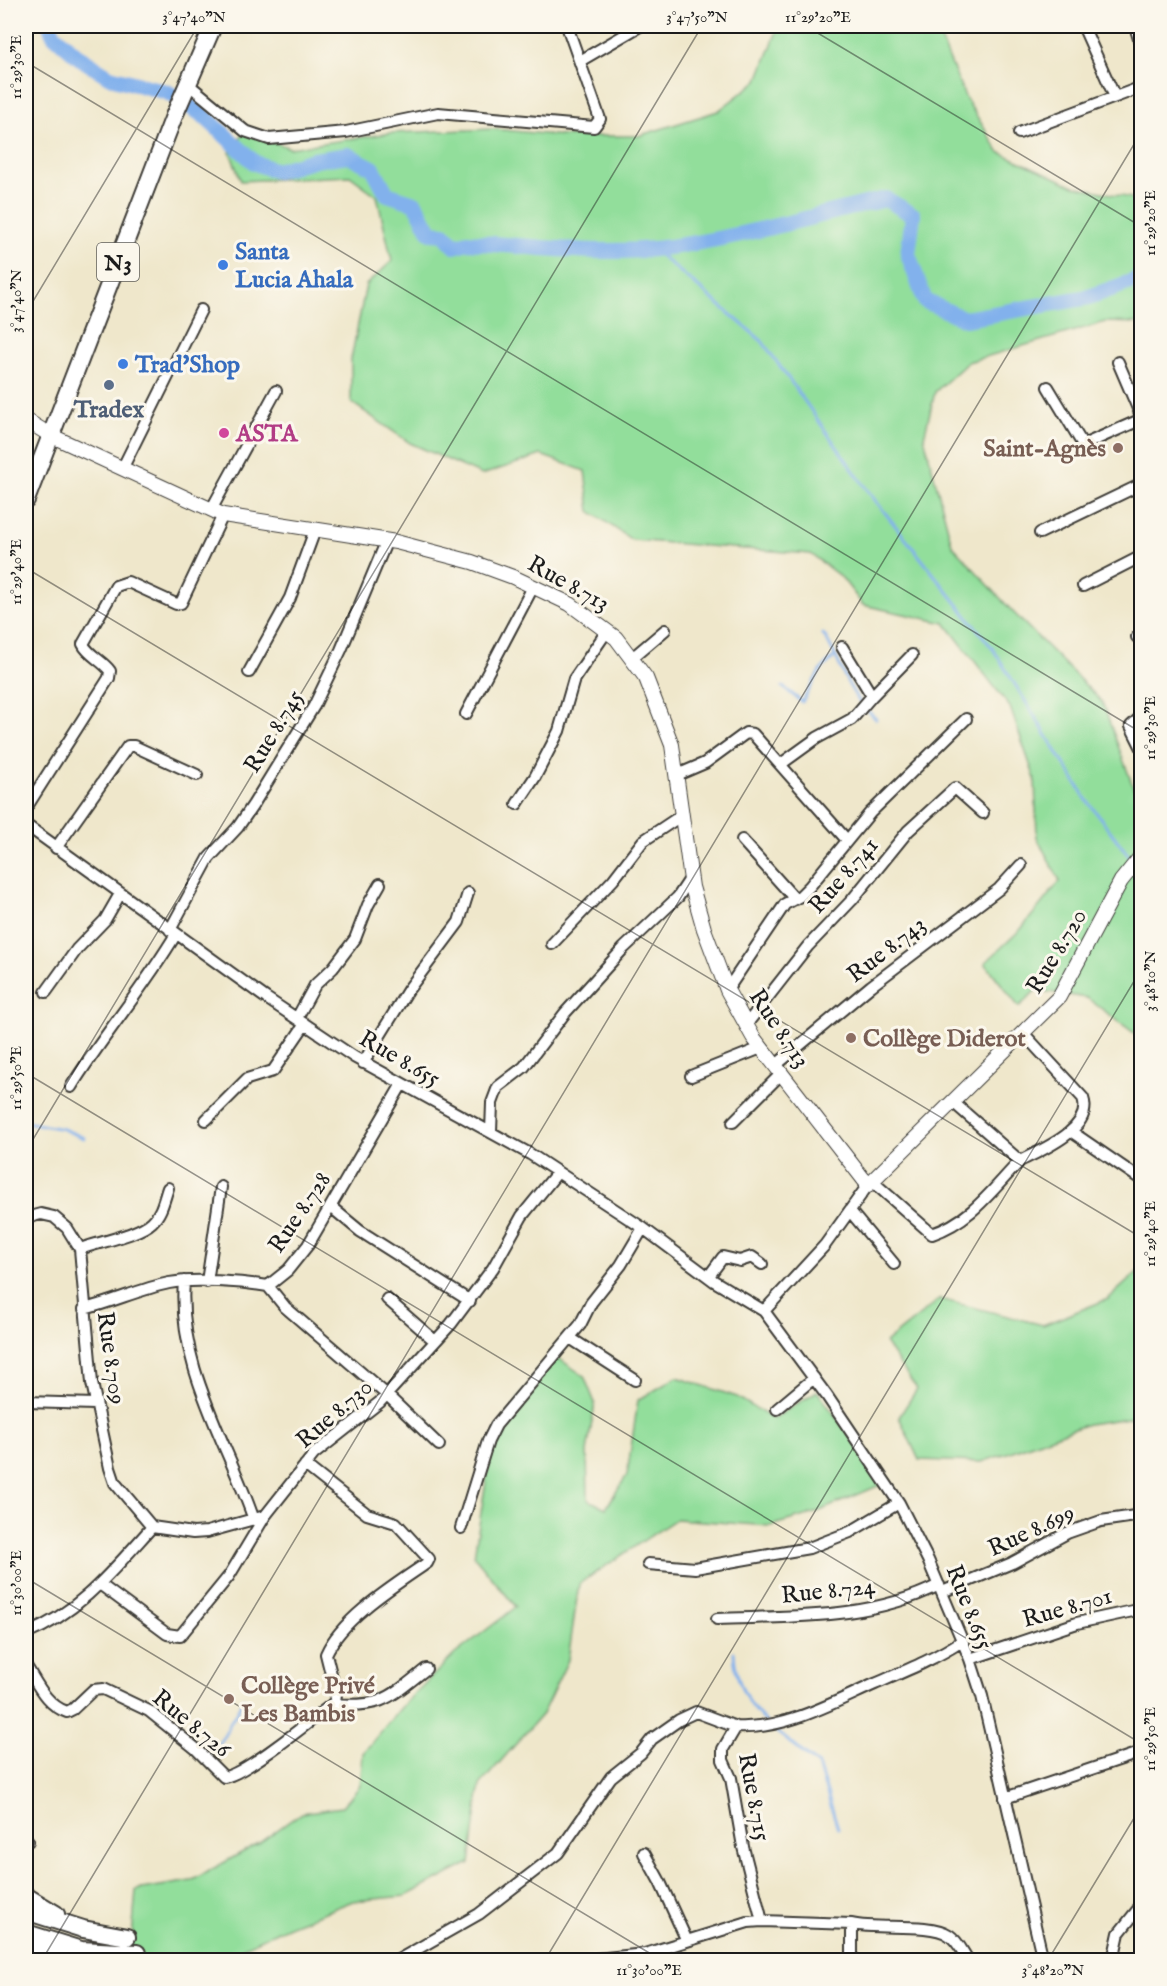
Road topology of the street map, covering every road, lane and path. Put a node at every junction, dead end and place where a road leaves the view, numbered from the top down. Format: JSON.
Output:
{"nodes":[{"id":1,"x":213,"y":26,"type":"edge"},
{"id":2,"x":567,"y":26,"type":"edge"},
{"id":3,"x":640,"y":26,"type":"edge"},
{"id":4,"x":1083,"y":26,"type":"edge"},
{"id":5,"x":1135,"y":26,"type":"edge"},
{"id":6,"x":1141,"y":47,"type":"edge"},
{"id":7,"x":580,"y":61,"type":"junction"},
{"id":8,"x":188,"y":84,"type":"junction"},
{"id":9,"x":1142,"y":87,"type":"edge"},
{"id":10,"x":1114,"y":95,"type":"junction"},
{"id":11,"x":1019,"y":134,"type":"dead end"},
{"id":12,"x":201,"y":310,"type":"dead end"},
{"id":13,"x":1118,"y":362,"type":"dead end"},
{"id":14,"x":1048,"y":387,"type":"dead end"},
{"id":15,"x":1136,"y":390,"type":"edge"},
{"id":16,"x":276,"y":391,"type":"dead end"},
{"id":17,"x":1142,"y":419,"type":"edge"},
{"id":18,"x":26,"y":420,"type":"edge"},
{"id":19,"x":50,"y":435,"type":"junction"},
{"id":20,"x":122,"y":469,"type":"junction"},
{"id":21,"x":1142,"y":484,"type":"edge"},
{"id":22,"x":26,"y":500,"type":"edge"},
{"id":23,"x":217,"y":513,"type":"junction"},
{"id":24,"x":315,"y":530,"type":"junction"},
{"id":25,"x":1040,"y":533,"type":"dead end"},
{"id":26,"x":387,"y":540,"type":"junction"},
{"id":27,"x":1142,"y":556,"type":"edge"},
{"id":28,"x":1083,"y":586,"type":"dead end"},
{"id":29,"x":533,"y":587,"type":"junction"},
{"id":30,"x":665,"y":630,"type":"dead end"},
{"id":31,"x":607,"y":631,"type":"junction"},
{"id":32,"x":843,"y":647,"type":"dead end"},
{"id":33,"x":912,"y":655,"type":"dead end"},
{"id":34,"x":632,"y":658,"type":"junction"},
{"id":35,"x":249,"y":672,"type":"dead end"},
{"id":36,"x":872,"y":696,"type":"junction"},
{"id":37,"x":466,"y":714,"type":"dead end"},
{"id":38,"x":1142,"y":716,"type":"edge"},
{"id":39,"x":966,"y":719,"type":"dead end"},
{"id":40,"x":1142,"y":748,"type":"edge"},
{"id":41,"x":781,"y":764,"type":"junction"},
{"id":42,"x":197,"y":775,"type":"dead end"},
{"id":43,"x":677,"y":775,"type":"junction"},
{"id":44,"x":517,"y":804,"type":"dead end"},
{"id":45,"x":26,"y":808,"type":"edge"},
{"id":46,"x":983,"y":813,"type":"dead end"},
{"id":47,"x":682,"y":815,"type":"junction"},
{"id":48,"x":26,"y":825,"type":"edge"},
{"id":49,"x":846,"y":839,"type":"junction"},
{"id":50,"x":742,"y":840,"type":"dead end"},
{"id":51,"x":56,"y":848,"type":"junction"},
{"id":52,"x":1137,"y":860,"type":"edge"},
{"id":53,"x":1021,"y":865,"type":"dead end"},
{"id":54,"x":690,"y":879,"type":"junction"},
{"id":55,"x":380,"y":884,"type":"dead end"},
{"id":56,"x":468,"y":893,"type":"dead end"},
{"id":57,"x":120,"y":894,"type":"junction"},
{"id":58,"x":795,"y":899,"type":"junction"},
{"id":59,"x":173,"y":932,"type":"junction"},
{"id":60,"x":552,"y":944,"type":"dead end"},
{"id":61,"x":727,"y":990,"type":"junction"},
{"id":62,"x":46,"y":992,"type":"dead end"},
{"id":63,"x":301,"y":1021,"type":"junction"},
{"id":64,"x":746,"y":1025,"type":"junction"},
{"id":65,"x":1024,"y":1034,"type":"junction"},
{"id":66,"x":761,"y":1048,"type":"junction"},
{"id":67,"x":363,"y":1063,"type":"junction"},
{"id":68,"x":779,"y":1069,"type":"junction"},
{"id":69,"x":691,"y":1076,"type":"dead end"},
{"id":70,"x":402,"y":1084,"type":"junction"},
{"id":71,"x":71,"y":1087,"type":"dead end"},
{"id":72,"x":954,"y":1103,"type":"junction"},
{"id":73,"x":206,"y":1120,"type":"dead end"},
{"id":74,"x":733,"y":1122,"type":"dead end"},
{"id":75,"x":491,"y":1132,"type":"junction"},
{"id":76,"x":1072,"y":1132,"type":"junction"},
{"id":77,"x":1020,"y":1161,"type":"junction"},
{"id":78,"x":557,"y":1173,"type":"junction"},
{"id":79,"x":1142,"y":1180,"type":"edge"},
{"id":80,"x":870,"y":1183,"type":"junction"},
{"id":81,"x":221,"y":1187,"type":"dead end"},
{"id":82,"x":168,"y":1188,"type":"dead end"},
{"id":83,"x":331,"y":1207,"type":"junction"},
{"id":84,"x":850,"y":1212,"type":"junction"},
{"id":85,"x":26,"y":1218,"type":"edge"},
{"id":86,"x":644,"y":1228,"type":"junction"},
{"id":87,"x":80,"y":1248,"type":"junction"},
{"id":88,"x":762,"y":1264,"type":"dead end"},
{"id":89,"x":894,"y":1264,"type":"dead end"},
{"id":90,"x":709,"y":1276,"type":"junction"},
{"id":91,"x":184,"y":1281,"type":"junction"},
{"id":92,"x":207,"y":1282,"type":"junction"},
{"id":93,"x":268,"y":1286,"type":"junction"},
{"id":94,"x":387,"y":1299,"type":"dead end"},
{"id":95,"x":470,"y":1301,"type":"junction"},
{"id":96,"x":84,"y":1309,"type":"junction"},
{"id":97,"x":764,"y":1311,"type":"junction"},
{"id":98,"x":570,"y":1338,"type":"junction"},
{"id":99,"x":435,"y":1341,"type":"junction"},
{"id":100,"x":814,"y":1378,"type":"junction"},
{"id":101,"x":635,"y":1380,"type":"dead end"},
{"id":102,"x":387,"y":1395,"type":"junction"},
{"id":103,"x":26,"y":1402,"type":"edge"},
{"id":104,"x":95,"y":1404,"type":"junction"},
{"id":105,"x":777,"y":1409,"type":"dead end"},
{"id":106,"x":439,"y":1445,"type":"dead end"},
{"id":107,"x":305,"y":1465,"type":"junction"},
{"id":108,"x":899,"y":1503,"type":"junction"},
{"id":109,"x":1142,"y":1515,"type":"edge"},
{"id":110,"x":265,"y":1516,"type":"junction"},
{"id":111,"x":254,"y":1520,"type":"junction"},
{"id":112,"x":152,"y":1527,"type":"junction"},
{"id":113,"x":461,"y":1528,"type":"dead end"},
{"id":114,"x":648,"y":1563,"type":"dead end"},
{"id":115,"x":101,"y":1585,"type":"junction"},
{"id":116,"x":940,"y":1589,"type":"junction"},
{"id":117,"x":1142,"y":1609,"type":"edge"},
{"id":118,"x":717,"y":1619,"type":"dead end"},
{"id":119,"x":26,"y":1634,"type":"edge"},
{"id":120,"x":962,"y":1641,"type":"junction"},
{"id":121,"x":970,"y":1659,"type":"junction"},
{"id":122,"x":26,"y":1666,"type":"edge"},
{"id":123,"x":426,"y":1669,"type":"dead end"},
{"id":124,"x":332,"y":1704,"type":"junction"},
{"id":125,"x":736,"y":1727,"type":"junction"},
{"id":126,"x":1142,"y":1752,"type":"edge"},
{"id":127,"x":1005,"y":1798,"type":"junction"},
{"id":128,"x":644,"y":1853,"type":"dead end"},
{"id":129,"x":1142,"y":1885,"type":"edge"},
{"id":130,"x":26,"y":1896,"type":"edge"},
{"id":131,"x":26,"y":1911,"type":"edge"},
{"id":132,"x":762,"y":1921,"type":"junction"},
{"id":133,"x":852,"y":1924,"type":"junction"},
{"id":134,"x":83,"y":1929,"type":"junction"},
{"id":135,"x":26,"y":1934,"type":"edge"},
{"id":136,"x":127,"y":1937,"type":"dead end"},
{"id":137,"x":687,"y":1941,"type":"junction"},
{"id":138,"x":26,"y":1947,"type":"edge"},
{"id":139,"x":26,"y":1956,"type":"edge"},
{"id":140,"x":1042,"y":1958,"type":"edge"},
{"id":141,"x":33,"y":1960,"type":"edge"},
{"id":142,"x":76,"y":1960,"type":"edge"},
{"id":143,"x":97,"y":1960,"type":"edge"},
{"id":144,"x":398,"y":1960,"type":"edge"},
{"id":145,"x":586,"y":1960,"type":"edge"},
{"id":146,"x":852,"y":1960,"type":"edge"},
{"id":147,"x":968,"y":1960,"type":"edge"},
{"id":148,"x":1030,"y":1960,"type":"edge"},
{"id":149,"x":1113,"y":1960,"type":"edge"}],
"edges":[{"from":1,"to":8,"type":"highway","number":"N3"},
{"from":2,"to":7,"type":"street"},
{"from":3,"to":7,"type":"street"},
{"from":4,"to":10,"type":"street"},
{"from":5,"to":6,"type":"street"},
{"from":7,"to":8,"type":"street"},
{"from":8,"to":19,"type":"highway","number":"N3"},
{"from":9,"to":10,"type":"street"},
{"from":10,"to":11,"type":"street"},
{"from":12,"to":20,"type":"street"},
{"from":13,"to":15,"type":"street"},
{"from":14,"to":17,"type":"street"},
{"from":15,"to":17,"type":"street"},
{"from":16,"to":23,"type":"street"},
{"from":18,"to":19,"type":"main road","name":"Rue 8.713"},
{"from":19,"to":20,"type":"main road","name":"Rue 8.713"},
{"from":19,"to":22,"type":"highway","number":"N3"},
{"from":20,"to":23,"type":"main road","name":"Rue 8.713"},
{"from":21,"to":25,"type":"street"},
{"from":23,"to":24,"type":"main road","name":"Rue 8.713"},
{"from":23,"to":45,"type":"street"},
{"from":24,"to":26,"type":"main road","name":"Rue 8.713"},
{"from":24,"to":35,"type":"street"},
{"from":26,"to":29,"type":"main road","name":"Rue 8.713"},
{"from":26,"to":59,"type":"street","name":"Rue 8.745"},
{"from":27,"to":28,"type":"street"},
{"from":29,"to":31,"type":"main road","name":"Rue 8.713"},
{"from":29,"to":37,"type":"street"},
{"from":30,"to":34,"type":"street"},
{"from":31,"to":34,"type":"main road","name":"Rue 8.713"},
{"from":31,"to":44,"type":"street"},
{"from":32,"to":36,"type":"street"},
{"from":33,"to":36,"type":"street"},
{"from":34,"to":43,"type":"main road","name":"Rue 8.713"},
{"from":36,"to":41,"type":"street"},
{"from":38,"to":40,"type":"street"},
{"from":39,"to":49,"type":"street"},
{"from":41,"to":43,"type":"street"},
{"from":41,"to":49,"type":"street"},
{"from":42,"to":51,"type":"street"},
{"from":43,"to":47,"type":"main road","name":"Rue 8.713"},
{"from":46,"to":64,"type":"street","name":"Rue 8.741"},
{"from":47,"to":54,"type":"main road","name":"Rue 8.713"},
{"from":47,"to":60,"type":"street"},
{"from":48,"to":51,"type":"street","name":"Rue 8.655"},
{"from":49,"to":58,"type":"street"},
{"from":50,"to":58,"type":"street"},
{"from":51,"to":57,"type":"street","name":"Rue 8.655"},
{"from":52,"to":65,"type":"main road","name":"Rue 8.720"},
{"from":53,"to":68,"type":"street","name":"Rue 8.743"},
{"from":54,"to":61,"type":"main road","name":"Rue 8.713"},
{"from":54,"to":75,"type":"street"},
{"from":55,"to":63,"type":"street"},
{"from":56,"to":67,"type":"street"},
{"from":57,"to":59,"type":"street","name":"Rue 8.655"},
{"from":57,"to":62,"type":"street"},
{"from":58,"to":61,"type":"street"},
{"from":59,"to":63,"type":"street","name":"Rue 8.655"},
{"from":59,"to":71,"type":"street","name":"Rue 8.745"},
{"from":61,"to":64,"type":"main road","name":"Rue 8.713"},
{"from":63,"to":67,"type":"street","name":"Rue 8.655"},
{"from":63,"to":73,"type":"street"},
{"from":64,"to":66,"type":"main road","name":"Rue 8.713"},
{"from":65,"to":72,"type":"main road","name":"Rue 8.720"},
{"from":65,"to":76,"type":"street"},
{"from":66,"to":68,"type":"main road","name":"Rue 8.713"},
{"from":66,"to":69,"type":"street"},
{"from":67,"to":70,"type":"street","name":"Rue 8.655"},
{"from":68,"to":74,"type":"street","name":"Rue 8.743"},
{"from":68,"to":80,"type":"main road","name":"Rue 8.713"},
{"from":70,"to":75,"type":"street","name":"Rue 8.655"},
{"from":70,"to":83,"type":"street","name":"Rue 8.728"},
{"from":72,"to":77,"type":"street"},
{"from":72,"to":80,"type":"main road","name":"Rue 8.720"},
{"from":75,"to":78,"type":"street","name":"Rue 8.655"},
{"from":76,"to":77,"type":"street"},
{"from":76,"to":79,"type":"street"},
{"from":77,"to":80,"type":"street"},
{"from":78,"to":86,"type":"street","name":"Rue 8.655"},
{"from":78,"to":95,"type":"street","name":"Rue 8.730"},
{"from":80,"to":84,"type":"street"},
{"from":81,"to":92,"type":"street"},
{"from":82,"to":87,"type":"street"},
{"from":83,"to":93,"type":"street","name":"Rue 8.728"},
{"from":83,"to":95,"type":"street"},
{"from":84,"to":89,"type":"street"},
{"from":84,"to":97,"type":"street"},
{"from":85,"to":87,"type":"street"},
{"from":86,"to":90,"type":"street","name":"Rue 8.655"},
{"from":86,"to":98,"type":"street"},
{"from":87,"to":96,"type":"street","name":"Rue 8.709"},
{"from":88,"to":90,"type":"street"},
{"from":90,"to":97,"type":"street","name":"Rue 8.655"},
{"from":91,"to":92,"type":"street","name":"Rue 8.728"},
{"from":91,"to":96,"type":"street","name":"Rue 8.728"},
{"from":91,"to":111,"type":"street"},
{"from":92,"to":93,"type":"street","name":"Rue 8.728"},
{"from":93,"to":102,"type":"street"},
{"from":94,"to":99,"type":"street"},
{"from":95,"to":99,"type":"street","name":"Rue 8.730"},
{"from":96,"to":104,"type":"street","name":"Rue 8.709"},
{"from":97,"to":100,"type":"street","name":"Rue 8.655"},
{"from":98,"to":101,"type":"street"},
{"from":98,"to":113,"type":"street"},
{"from":99,"to":102,"type":"street","name":"Rue 8.730"},
{"from":100,"to":105,"type":"street"},
{"from":100,"to":108,"type":"street","name":"Rue 8.655"},
{"from":102,"to":106,"type":"street"},
{"from":102,"to":107,"type":"street","name":"Rue 8.730"},
{"from":103,"to":104,"type":"street"},
{"from":104,"to":112,"type":"street","name":"Rue 8.709"},
{"from":107,"to":110,"type":"street","name":"Rue 8.730"},
{"from":107,"to":124,"type":"street"},
{"from":108,"to":114,"type":"street"},
{"from":108,"to":116,"type":"street","name":"Rue 8.655"},
{"from":109,"to":116,"type":"street","name":"Rue 8.699"},
{"from":110,"to":111,"type":"street"},
{"from":110,"to":115,"type":"street","name":"Rue 8.730"},
{"from":111,"to":112,"type":"street"},
{"from":112,"to":115,"type":"street"},
{"from":115,"to":119,"type":"street"},
{"from":116,"to":118,"type":"street","name":"Rue 8.724"},
{"from":116,"to":120,"type":"street","name":"Rue 8.655"},
{"from":117,"to":121,"type":"street","name":"Rue 8.701"},
{"from":120,"to":121,"type":"street","name":"Rue 8.655"},
{"from":120,"to":125,"type":"street","name":"Rue 8.715"},
{"from":121,"to":127,"type":"street","name":"Rue 8.655"},
{"from":122,"to":124,"type":"street","name":"Rue 8.726"},
{"from":123,"to":124,"type":"street"},
{"from":125,"to":132,"type":"street","name":"Rue 8.715"},
{"from":125,"to":144,"type":"street"},
{"from":126,"to":127,"type":"street"},
{"from":127,"to":140,"type":"street","name":"Rue 8.655"},
{"from":128,"to":137,"type":"street"},
{"from":129,"to":149,"type":"street"},
{"from":130,"to":134,"type":"highway"},
{"from":131,"to":134,"type":"highway"},
{"from":132,"to":133,"type":"street"},
{"from":132,"to":137,"type":"street"},
{"from":133,"to":146,"type":"street"},
{"from":133,"to":147,"type":"street"},
{"from":134,"to":136,"type":"highway"},
{"from":135,"to":143,"type":"highway"},
{"from":137,"to":145,"type":"street"},
{"from":138,"to":142,"type":"highway"},
{"from":139,"to":141,"type":"highway"},
{"from":140,"to":148,"type":"street"}]}
